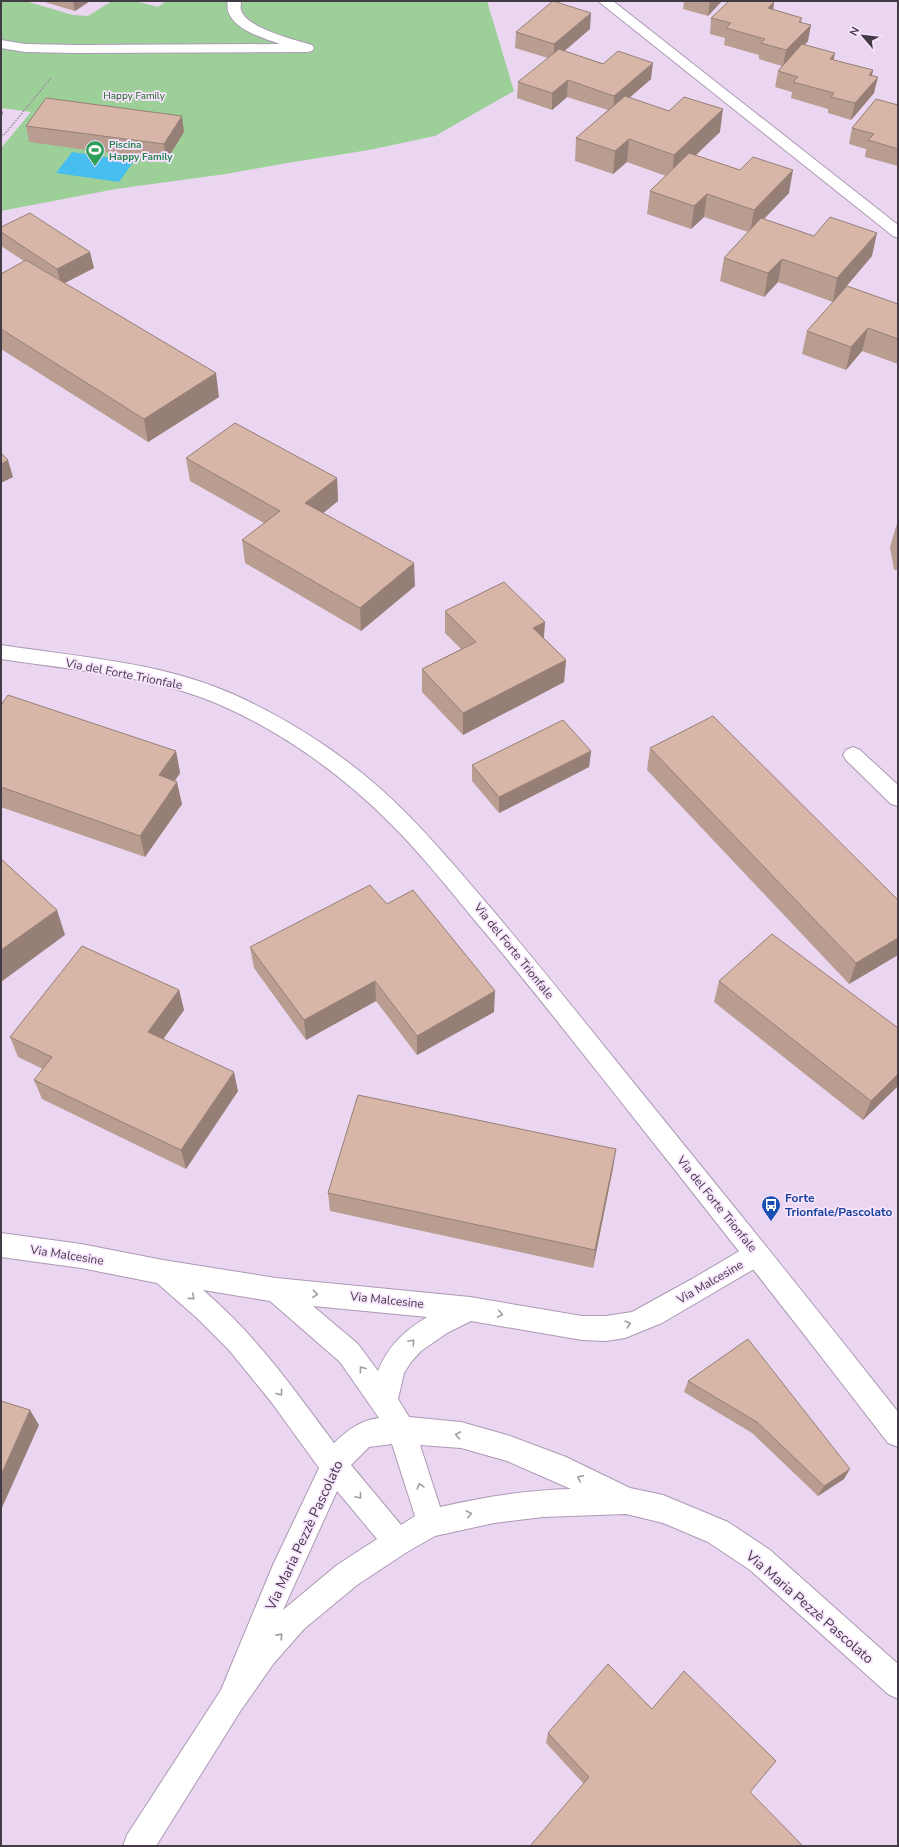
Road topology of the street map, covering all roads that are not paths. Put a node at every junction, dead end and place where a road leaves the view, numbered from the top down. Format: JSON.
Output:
{"nodes":[{"id":1,"x":234,"y":1,"type":"edge"},
{"id":2,"x":604,"y":1,"type":"edge"},
{"id":3,"x":1,"y":44,"type":"edge"},
{"id":4,"x":898,"y":233,"type":"edge"},
{"id":5,"x":1,"y":652,"type":"edge"},
{"id":6,"x":853,"y":755,"type":"dead end"},
{"id":7,"x":898,"y":798,"type":"edge"},
{"id":8,"x":1,"y":1245,"type":"edge"},
{"id":9,"x":757,"y":1254,"type":"junction"},
{"id":10,"x":163,"y":1272,"type":"junction"},
{"id":11,"x":276,"y":1290,"type":"junction"},
{"id":12,"x":470,"y":1309,"type":"junction"},
{"id":13,"x":384,"y":1401,"type":"junction"},
{"id":14,"x":401,"y":1430,"type":"junction"},
{"id":15,"x":898,"y":1434,"type":"edge"},
{"id":16,"x":334,"y":1466,"type":"junction"},
{"id":17,"x":628,"y":1501,"type":"junction"},
{"id":18,"x":431,"y":1523,"type":"junction"},
{"id":19,"x":397,"y":1542,"type":"junction"},
{"id":20,"x":898,"y":1684,"type":"edge"},
{"id":21,"x":231,"y":1700,"type":"junction"},
{"id":22,"x":138,"y":1846,"type":"edge"}],
"edges":[{"from":1,"to":3,"type":"street"},
{"from":2,"to":4,"type":"street"},
{"from":5,"to":9,"type":"street","name":"Via del Forte Trionfale"},
{"from":6,"to":7,"type":"street"},
{"from":8,"to":10,"type":"street","name":"Via Malcesine"},
{"from":12,"to":9,"type":"street","name":"Via Malcesine","one_way":true},
{"from":9,"to":15,"type":"street","name":"Via del Forte Trionfale"},
{"from":10,"to":11,"type":"street","name":"Via Malcesine"},
{"from":10,"to":16,"type":"street","one_way":true},
{"from":11,"to":12,"type":"street","name":"Via Malcesine","one_way":true},
{"from":13,"to":11,"type":"street","one_way":true},
{"from":13,"to":12,"type":"street","one_way":true},
{"from":13,"to":14,"type":"street"},
{"from":14,"to":16,"type":"street","name":"Via Maria Pezzè Pascolato"},
{"from":17,"to":14,"type":"street","name":"Via Maria Pezzè Pascolato","one_way":true},
{"from":18,"to":14,"type":"street","one_way":true},
{"from":16,"to":19,"type":"street","one_way":true},
{"from":16,"to":21,"type":"street","name":"Via Maria Pezzè Pascolato"},
{"from":18,"to":17,"type":"street","name":"Via Maria Pezzè Pascolato","one_way":true},
{"from":17,"to":20,"type":"street","name":"Via Maria Pezzè Pascolato"},
{"from":18,"to":19,"type":"street","name":"Via Maria Pezzè Pascolato"},
{"from":21,"to":19,"type":"street","name":"Via Maria Pezzè Pascolato","one_way":true},
{"from":21,"to":22,"type":"street","name":"Via Maria Pezzè Pascolato"}]}
